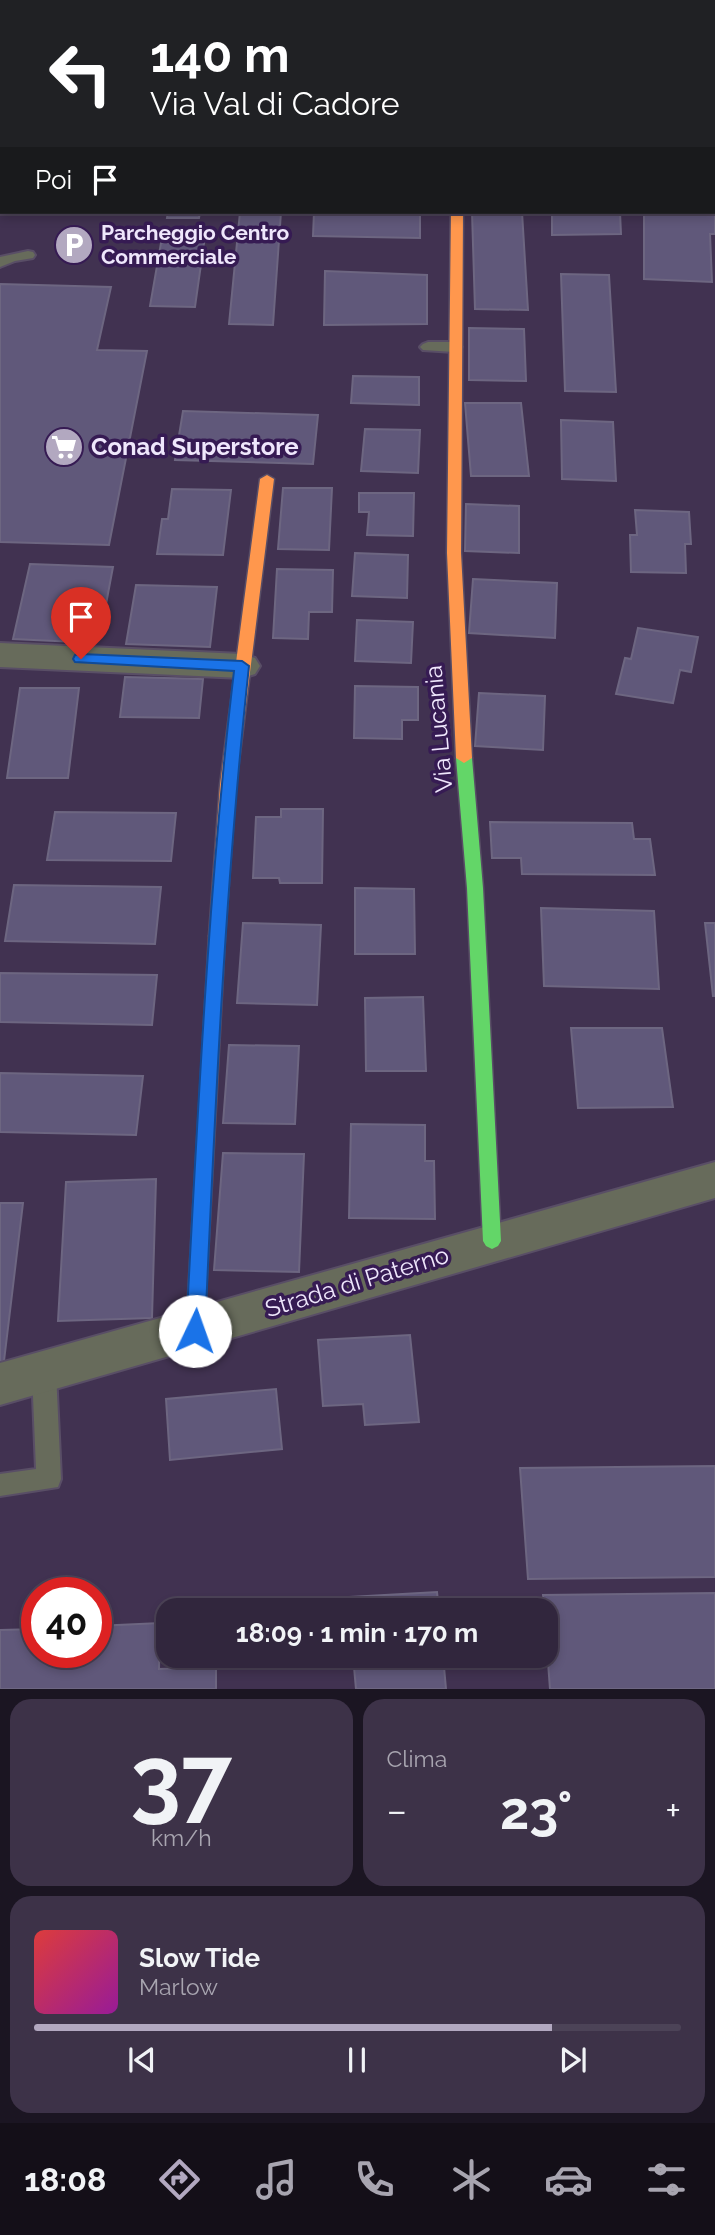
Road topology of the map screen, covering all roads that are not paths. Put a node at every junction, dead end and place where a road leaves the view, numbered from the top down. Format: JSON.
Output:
{"nodes":[{"id":1,"x":457,"y":214,"type":"edge"},
{"id":2,"x":28,"y":255,"type":"dead end"},
{"id":3,"x":0,"y":263,"type":"edge"},
{"id":4,"x":428,"y":347,"type":"dead end"},
{"id":5,"x":454,"y":347,"type":"junction"},
{"id":6,"x":267,"y":479,"type":"dead end"},
{"id":7,"x":0,"y":655,"type":"edge"},
{"id":8,"x":242,"y":666,"type":"junction"},
{"id":9,"x":715,"y":1180,"type":"edge"},
{"id":10,"x":492,"y":1241,"type":"junction"},
{"id":11,"x":195,"y":1331,"type":"junction"},
{"id":12,"x":44,"y":1372,"type":"junction"},
{"id":13,"x":0,"y":1384,"type":"edge"},
{"id":14,"x":0,"y":1485,"type":"edge"}],
"edges":[{"from":1,"to":5,"type":"street","name":"Via Lucania"},
{"from":2,"to":3,"type":"lane"},
{"from":4,"to":5,"type":"lane"},
{"from":5,"to":10,"type":"street","name":"Via Lucania"},
{"from":6,"to":8,"type":"street"},
{"from":7,"to":8,"type":"street"},
{"from":8,"to":11,"type":"street"},
{"from":9,"to":10,"type":"street","name":"Strada di Paterno"},
{"from":10,"to":11,"type":"street","name":"Strada di Paterno"},
{"from":11,"to":12,"type":"street","name":"Strada di Paterno"},
{"from":12,"to":13,"type":"street","name":"Strada di Paterno"},
{"from":12,"to":14,"type":"lane"}]}
